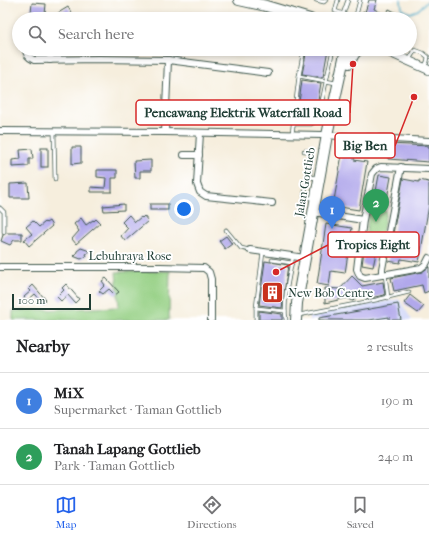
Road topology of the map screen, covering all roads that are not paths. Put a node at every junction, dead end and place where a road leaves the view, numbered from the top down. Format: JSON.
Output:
{"nodes":[{"id":1,"x":239,"y":0,"type":"edge"},
{"id":2,"x":316,"y":0,"type":"edge"},
{"id":3,"x":326,"y":0,"type":"edge"},
{"id":4,"x":338,"y":0,"type":"edge"},
{"id":5,"x":348,"y":0,"type":"edge"},
{"id":6,"x":360,"y":0,"type":"edge"},
{"id":7,"x":267,"y":3,"type":"edge"},
{"id":8,"x":291,"y":12,"type":"edge"},
{"id":9,"x":339,"y":12,"type":"edge"},
{"id":10,"x":344,"y":12,"type":"edge"},
{"id":11,"x":357,"y":12,"type":"edge"},
{"id":12,"x":417,"y":51,"type":"edge"},
{"id":13,"x":28,"y":56,"type":"edge"},
{"id":14,"x":50,"y":56,"type":"edge"},
{"id":15,"x":302,"y":56,"type":"edge"},
{"id":16,"x":331,"y":56,"type":"edge"},
{"id":17,"x":346,"y":56,"type":"edge"},
{"id":18,"x":346,"y":56,"type":"edge"},
{"id":19,"x":397,"y":56,"type":"edge"},
{"id":20,"x":411,"y":56,"type":"edge"},
{"id":21,"x":50,"y":60,"type":"junction"},
{"id":22,"x":168,"y":60,"type":"junction"},
{"id":23,"x":408,"y":61,"type":"junction"},
{"id":24,"x":426,"y":69,"type":"edge"},
{"id":25,"x":268,"y":73,"type":"dead end"},
{"id":26,"x":298,"y":76,"type":"junction"},
{"id":27,"x":326,"y":81,"type":"junction"},
{"id":28,"x":339,"y":84,"type":"junction"},
{"id":29,"x":294,"y":124,"type":"junction"},
{"id":30,"x":0,"y":131,"type":"edge"},
{"id":31,"x":54,"y":132,"type":"junction"},
{"id":32,"x":165,"y":132,"type":"junction"},
{"id":33,"x":200,"y":133,"type":"junction"},
{"id":34,"x":292,"y":135,"type":"junction"},
{"id":35,"x":330,"y":136,"type":"junction"},
{"id":36,"x":429,"y":141,"type":"edge"},
{"id":37,"x":304,"y":151,"type":"dead end"},
{"id":38,"x":184,"y":154,"type":"dead end"},
{"id":39,"x":199,"y":155,"type":"junction"},
{"id":40,"x":401,"y":167,"type":"junction"},
{"id":41,"x":429,"y":169,"type":"edge"},
{"id":42,"x":55,"y":178,"type":"dead end"},
{"id":43,"x":319,"y":178,"type":"junction"},
{"id":44,"x":307,"y":183,"type":"dead end"},
{"id":45,"x":315,"y":200,"type":"junction"},
{"id":46,"x":272,"y":203,"type":"dead end"},
{"id":47,"x":0,"y":208,"type":"edge"},
{"id":48,"x":316,"y":213,"type":"junction"},
{"id":49,"x":363,"y":220,"type":"junction"},
{"id":50,"x":226,"y":230,"type":"dead end"},
{"id":51,"x":4,"y":232,"type":"dead end"},
{"id":52,"x":250,"y":250,"type":"joint"},
{"id":53,"x":263,"y":252,"type":"junction"},
{"id":54,"x":293,"y":256,"type":"junction"},
{"id":55,"x":429,"y":258,"type":"edge"},
{"id":56,"x":308,"y":259,"type":"junction"},
{"id":57,"x":272,"y":260,"type":"dead end"},
{"id":58,"x":292,"y":263,"type":"junction"},
{"id":59,"x":0,"y":267,"type":"edge"},
{"id":60,"x":384,"y":274,"type":"junction"},
{"id":61,"x":409,"y":292,"type":"dead end"},
{"id":62,"x":388,"y":298,"type":"junction"},
{"id":63,"x":256,"y":308,"type":"junction"},
{"id":64,"x":285,"y":311,"type":"junction"},
{"id":65,"x":299,"y":317,"type":"edge"},
{"id":66,"x":211,"y":320,"type":"edge"},
{"id":67,"x":256,"y":320,"type":"edge"},
{"id":68,"x":286,"y":320,"type":"edge"}],
"edges":[{"from":1,"to":7,"type":"main road"},
{"from":2,"to":3,"type":"lane"},
{"from":4,"to":9,"type":"lane"},
{"from":5,"to":10,"type":"lane"},
{"from":6,"to":11,"type":"lane"},
{"from":7,"to":8,"type":"main road"},
{"from":12,"to":24,"type":"lane"},
{"from":13,"to":21,"type":"street"},
{"from":14,"to":21,"type":"street"},
{"from":15,"to":26,"type":"lane"},
{"from":16,"to":27,"type":"lane"},
{"from":17,"to":28,"type":"main road","name":"Jalan Gottlieb"},
{"from":18,"to":35,"type":"main road","name":"Jalan Gottlieb"},
{"from":19,"to":23,"type":"street"},
{"from":20,"to":23,"type":"lane"},
{"from":21,"to":22,"type":"street"},
{"from":22,"to":25,"type":"street"},
{"from":22,"to":32,"type":"street"},
{"from":23,"to":24,"type":"street"},
{"from":26,"to":27,"type":"lane"},
{"from":26,"to":29,"type":"lane"},
{"from":27,"to":28,"type":"lane"},
{"from":27,"to":29,"type":"lane"},
{"from":28,"to":35,"type":"main road","name":"Jalan Gottlieb"},
{"from":29,"to":34,"type":"lane"},
{"from":30,"to":31,"type":"street"},
{"from":31,"to":32,"type":"street"},
{"from":31,"to":42,"type":"lane"},
{"from":32,"to":33,"type":"street"},
{"from":33,"to":34,"type":"street"},
{"from":33,"to":39,"type":"street"},
{"from":34,"to":35,"type":"street"},
{"from":35,"to":36,"type":"street"},
{"from":35,"to":43,"type":"main road","name":"Jalan Gottlieb"},
{"from":35,"to":48,"type":"main road","name":"Jalan Gottlieb"},
{"from":37,"to":43,"type":"lane"},
{"from":38,"to":39,"type":"street"},
{"from":39,"to":46,"type":"street"},
{"from":40,"to":41,"type":"street"},
{"from":40,"to":49,"type":"street"},
{"from":40,"to":60,"type":"street"},
{"from":43,"to":45,"type":"main road","name":"Jalan Gottlieb"},
{"from":44,"to":45,"type":"lane"},
{"from":45,"to":48,"type":"main road","name":"Jalan Gottlieb"},
{"from":47,"to":51,"type":"lane"},
{"from":48,"to":49,"type":"street"},
{"from":48,"to":56,"type":"main road","name":"Jalan Gottlieb"},
{"from":49,"to":60,"type":"street"},
{"from":50,"to":52,"type":"lane"},
{"from":52,"to":53,"type":"street"},
{"from":53,"to":54,"type":"street"},
{"from":53,"to":63,"type":"lane"},
{"from":54,"to":56,"type":"street"},
{"from":54,"to":58,"type":"lane"},
{"from":55,"to":60,"type":"street"},
{"from":56,"to":65,"type":"main road","name":"Jalan Gottlieb"},
{"from":57,"to":58,"type":"lane"},
{"from":58,"to":64,"type":"lane"},
{"from":59,"to":66,"type":"street","name":"Lebuhraya Rose"},
{"from":60,"to":62,"type":"lane"},
{"from":61,"to":62,"type":"lane"},
{"from":62,"to":65,"type":"lane"},
{"from":63,"to":64,"type":"lane"},
{"from":63,"to":67,"type":"lane"},
{"from":64,"to":68,"type":"lane"}]}
